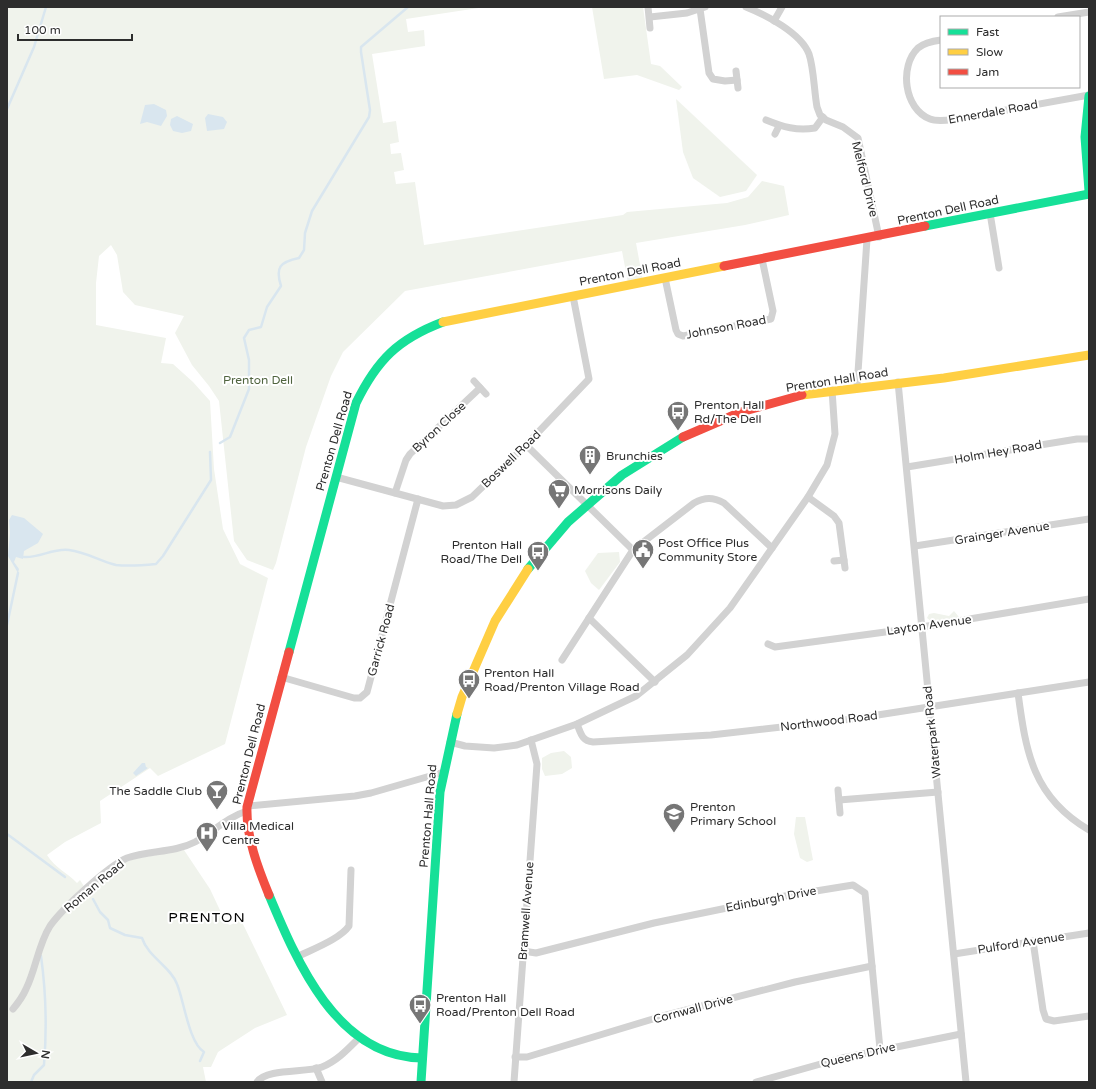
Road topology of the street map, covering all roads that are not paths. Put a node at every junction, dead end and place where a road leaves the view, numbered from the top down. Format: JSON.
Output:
{"nodes":[{"id":1,"x":648,"y":7,"type":"edge"},
{"id":2,"x":746,"y":7,"type":"edge"},
{"id":3,"x":782,"y":7,"type":"edge"},
{"id":4,"x":702,"y":8,"type":"edge"},
{"id":5,"x":1089,"y":12,"type":"edge"},
{"id":6,"x":1064,"y":16,"type":"edge"},
{"id":7,"x":650,"y":18,"type":"junction"},
{"id":8,"x":774,"y":21,"type":"junction"},
{"id":9,"x":650,"y":28,"type":"dead end"},
{"id":10,"x":940,"y":40,"type":"edge"},
{"id":11,"x":736,"y":71,"type":"dead end"},
{"id":12,"x":737,"y":80,"type":"junction"},
{"id":13,"x":738,"y":88,"type":"dead end"},
{"id":14,"x":1089,"y":96,"type":"edge"},
{"id":15,"x":823,"y":117,"type":"junction"},
{"id":16,"x":766,"y":120,"type":"dead end"},
{"id":17,"x":779,"y":126,"type":"junction"},
{"id":18,"x":775,"y":134,"type":"dead end"},
{"id":19,"x":1089,"y":191,"type":"edge"},
{"id":20,"x":1089,"y":194,"type":"edge"},
{"id":21,"x":990,"y":214,"type":"junction"},
{"id":22,"x":879,"y":237,"type":"junction"},
{"id":23,"x":867,"y":239,"type":"junction"},
{"id":24,"x":762,"y":259,"type":"junction"},
{"id":25,"x":999,"y":268,"type":"dead end"},
{"id":26,"x":665,"y":278,"type":"junction"},
{"id":27,"x":573,"y":296,"type":"junction"},
{"id":28,"x":1089,"y":355,"type":"edge"},
{"id":29,"x":474,"y":381,"type":"dead end"},
{"id":30,"x":898,"y":382,"type":"junction"},
{"id":31,"x":857,"y":387,"type":"junction"},
{"id":32,"x":480,"y":388,"type":"junction"},
{"id":33,"x":832,"y":390,"type":"junction"},
{"id":34,"x":486,"y":394,"type":"dead end"},
{"id":35,"x":1089,"y":439,"type":"edge"},
{"id":36,"x":526,"y":445,"type":"junction"},
{"id":37,"x":908,"y":467,"type":"junction"},
{"id":38,"x":336,"y":478,"type":"junction"},
{"id":39,"x":395,"y":493,"type":"junction"},
{"id":40,"x":808,"y":497,"type":"junction"},
{"id":41,"x":418,"y":499,"type":"junction"},
{"id":42,"x":589,"y":504,"type":"junction"},
{"id":43,"x":1089,"y":519,"type":"edge"},
{"id":44,"x":915,"y":546,"type":"junction"},
{"id":45,"x":772,"y":548,"type":"junction"},
{"id":46,"x":633,"y":550,"type":"junction"},
{"id":47,"x":844,"y":560,"type":"junction"},
{"id":48,"x":834,"y":561,"type":"dead end"},
{"id":49,"x":845,"y":568,"type":"dead end"},
{"id":50,"x":1089,"y":599,"type":"edge"},
{"id":51,"x":589,"y":618,"type":"junction"},
{"id":52,"x":922,"y":627,"type":"junction"},
{"id":53,"x":768,"y":644,"type":"dead end"},
{"id":54,"x":562,"y":660,"type":"dead end"},
{"id":55,"x":282,"y":678,"type":"junction"},
{"id":56,"x":655,"y":682,"type":"junction"},
{"id":57,"x":1089,"y":682,"type":"edge"},
{"id":58,"x":1018,"y":693,"type":"junction"},
{"id":59,"x":929,"y":707,"type":"junction"},
{"id":60,"x":577,"y":724,"type":"junction"},
{"id":61,"x":531,"y":740,"type":"junction"},
{"id":62,"x":450,"y":742,"type":"junction"},
{"id":63,"x":444,"y":772,"type":"junction"},
{"id":64,"x":838,"y":790,"type":"dead end"},
{"id":65,"x":938,"y":792,"type":"junction"},
{"id":66,"x":839,"y":800,"type":"junction"},
{"id":67,"x":247,"y":808,"type":"junction"},
{"id":68,"x":840,"y":813,"type":"dead end"},
{"id":69,"x":1089,"y":830,"type":"edge"},
{"id":70,"x":351,"y":870,"type":"dead end"},
{"id":71,"x":1089,"y":933,"type":"edge"},
{"id":72,"x":1033,"y":941,"type":"junction"},
{"id":73,"x":523,"y":951,"type":"junction"},
{"id":74,"x":954,"y":954,"type":"junction"},
{"id":75,"x":299,"y":956,"type":"junction"},
{"id":76,"x":872,"y":966,"type":"junction"},
{"id":77,"x":13,"y":1009,"type":"dead end"},
{"id":78,"x":1089,"y":1016,"type":"edge"},
{"id":79,"x":961,"y":1034,"type":"junction"},
{"id":80,"x":359,"y":1038,"type":"junction"},
{"id":81,"x":880,"y":1049,"type":"junction"},
{"id":82,"x":515,"y":1057,"type":"junction"},
{"id":83,"x":422,"y":1058,"type":"junction"},
{"id":84,"x":316,"y":1068,"type":"junction"},
{"id":85,"x":257,"y":1082,"type":"edge"},
{"id":86,"x":322,"y":1082,"type":"edge"},
{"id":87,"x":421,"y":1082,"type":"edge"},
{"id":88,"x":514,"y":1082,"type":"edge"},
{"id":89,"x":756,"y":1082,"type":"edge"},
{"id":90,"x":966,"y":1082,"type":"edge"}],
"edges":[{"from":1,"to":7,"type":"street"},
{"from":2,"to":8,"type":"street"},
{"from":3,"to":8,"type":"street"},
{"from":4,"to":7,"type":"street"},
{"from":4,"to":12,"type":"street"},
{"from":5,"to":6,"type":"street"},
{"from":7,"to":9,"type":"street"},
{"from":8,"to":15,"type":"street"},
{"from":10,"to":14,"type":"street","name":"Ennerdale Road"},
{"from":11,"to":12,"type":"street"},
{"from":12,"to":13,"type":"street"},
{"from":14,"to":19,"type":"main road"},
{"from":15,"to":17,"type":"street"},
{"from":15,"to":22,"type":"street","name":"Melford Drive"},
{"from":16,"to":17,"type":"street"},
{"from":17,"to":18,"type":"street"},
{"from":20,"to":21,"type":"main road","name":"Prenton Dell Road"},
{"from":21,"to":22,"type":"main road","name":"Prenton Dell Road"},
{"from":21,"to":25,"type":"street"},
{"from":22,"to":23,"type":"main road","name":"Prenton Dell Road"},
{"from":23,"to":24,"type":"main road","name":"Prenton Dell Road"},
{"from":23,"to":31,"type":"street"},
{"from":24,"to":26,"type":"main road","name":"Prenton Dell Road"},
{"from":24,"to":26,"type":"street","name":"Johnson Road"},
{"from":26,"to":27,"type":"main road","name":"Prenton Dell Road"},
{"from":27,"to":36,"type":"street","name":"Boswell Road"},
{"from":27,"to":38,"type":"main road","name":"Prenton Dell Road"},
{"from":28,"to":30,"type":"main road","name":"Prenton Hall Road"},
{"from":29,"to":32,"type":"street"},
{"from":30,"to":31,"type":"main road","name":"Prenton Hall Road"},
{"from":30,"to":37,"type":"street","name":"Waterpark Road"},
{"from":31,"to":33,"type":"main road","name":"Prenton Hall Road"},
{"from":32,"to":34,"type":"street"},
{"from":32,"to":39,"type":"street","name":"Byron Close"},
{"from":33,"to":40,"type":"street"},
{"from":33,"to":42,"type":"main road","name":"Prenton Hall Road"},
{"from":35,"to":37,"type":"street","name":"Holm Hey Road"},
{"from":36,"to":41,"type":"street","name":"Boswell Road"},
{"from":36,"to":42,"type":"street"},
{"from":37,"to":44,"type":"street","name":"Waterpark Road"},
{"from":38,"to":39,"type":"street","name":"Boswell Road"},
{"from":38,"to":55,"type":"main road","name":"Prenton Dell Road"},
{"from":39,"to":41,"type":"street","name":"Boswell Road"},
{"from":40,"to":45,"type":"street"},
{"from":40,"to":47,"type":"street"},
{"from":41,"to":55,"type":"street","name":"Garrick Road"},
{"from":42,"to":46,"type":"street"},
{"from":42,"to":62,"type":"main road","name":"Prenton Hall Road"},
{"from":43,"to":44,"type":"street","name":"Grainger Avenue"},
{"from":44,"to":52,"type":"street","name":"Waterpark Road"},
{"from":45,"to":46,"type":"street"},
{"from":45,"to":56,"type":"street"},
{"from":46,"to":51,"type":"street"},
{"from":47,"to":48,"type":"street"},
{"from":47,"to":49,"type":"street"},
{"from":50,"to":52,"type":"street","name":"Layton Avenue"},
{"from":51,"to":54,"type":"street"},
{"from":51,"to":56,"type":"street"},
{"from":52,"to":53,"type":"street","name":"Layton Avenue"},
{"from":52,"to":59,"type":"street","name":"Waterpark Road"},
{"from":55,"to":67,"type":"main road","name":"Prenton Dell Road"},
{"from":56,"to":60,"type":"street"},
{"from":57,"to":58,"type":"street","name":"Northwood Road"},
{"from":58,"to":59,"type":"street","name":"Northwood Road"},
{"from":58,"to":69,"type":"street"},
{"from":59,"to":60,"type":"street","name":"Northwood Road"},
{"from":59,"to":65,"type":"street","name":"Waterpark Road"},
{"from":60,"to":61,"type":"street"},
{"from":61,"to":62,"type":"street"},
{"from":61,"to":73,"type":"street","name":"Bramwell Avenue"},
{"from":62,"to":63,"type":"main road","name":"Prenton Hall Road"},
{"from":63,"to":67,"type":"street","name":"Roman Road"},
{"from":63,"to":83,"type":"main road","name":"Prenton Hall Road"},
{"from":64,"to":66,"type":"street"},
{"from":65,"to":66,"type":"street"},
{"from":65,"to":74,"type":"street","name":"Waterpark Road"},
{"from":66,"to":68,"type":"street"},
{"from":67,"to":75,"type":"main road","name":"Prenton Dell Road"},
{"from":67,"to":77,"type":"street","name":"Roman Road"},
{"from":70,"to":75,"type":"street"},
{"from":71,"to":72,"type":"street","name":"Pulford Avenue"},
{"from":72,"to":74,"type":"street","name":"Pulford Avenue"},
{"from":72,"to":78,"type":"street"},
{"from":73,"to":76,"type":"street","name":"Edinburgh Drive"},
{"from":73,"to":82,"type":"street","name":"Bramwell Avenue"},
{"from":74,"to":79,"type":"street","name":"Waterpark Road"},
{"from":75,"to":80,"type":"main road","name":"Prenton Dell Road"},
{"from":76,"to":81,"type":"street","name":"Edinburgh Drive"},
{"from":76,"to":82,"type":"street","name":"Cornwall Drive"},
{"from":79,"to":81,"type":"street","name":"Queens Drive"},
{"from":79,"to":90,"type":"street","name":"Waterpark Road"},
{"from":80,"to":83,"type":"main road","name":"Prenton Dell Road"},
{"from":80,"to":84,"type":"street"},
{"from":81,"to":89,"type":"street","name":"Queens Drive"},
{"from":82,"to":88,"type":"street","name":"Bramwell Avenue"},
{"from":83,"to":87,"type":"main road","name":"Prenton Hall Road"},
{"from":84,"to":85,"type":"street"},
{"from":84,"to":86,"type":"street"}]}
